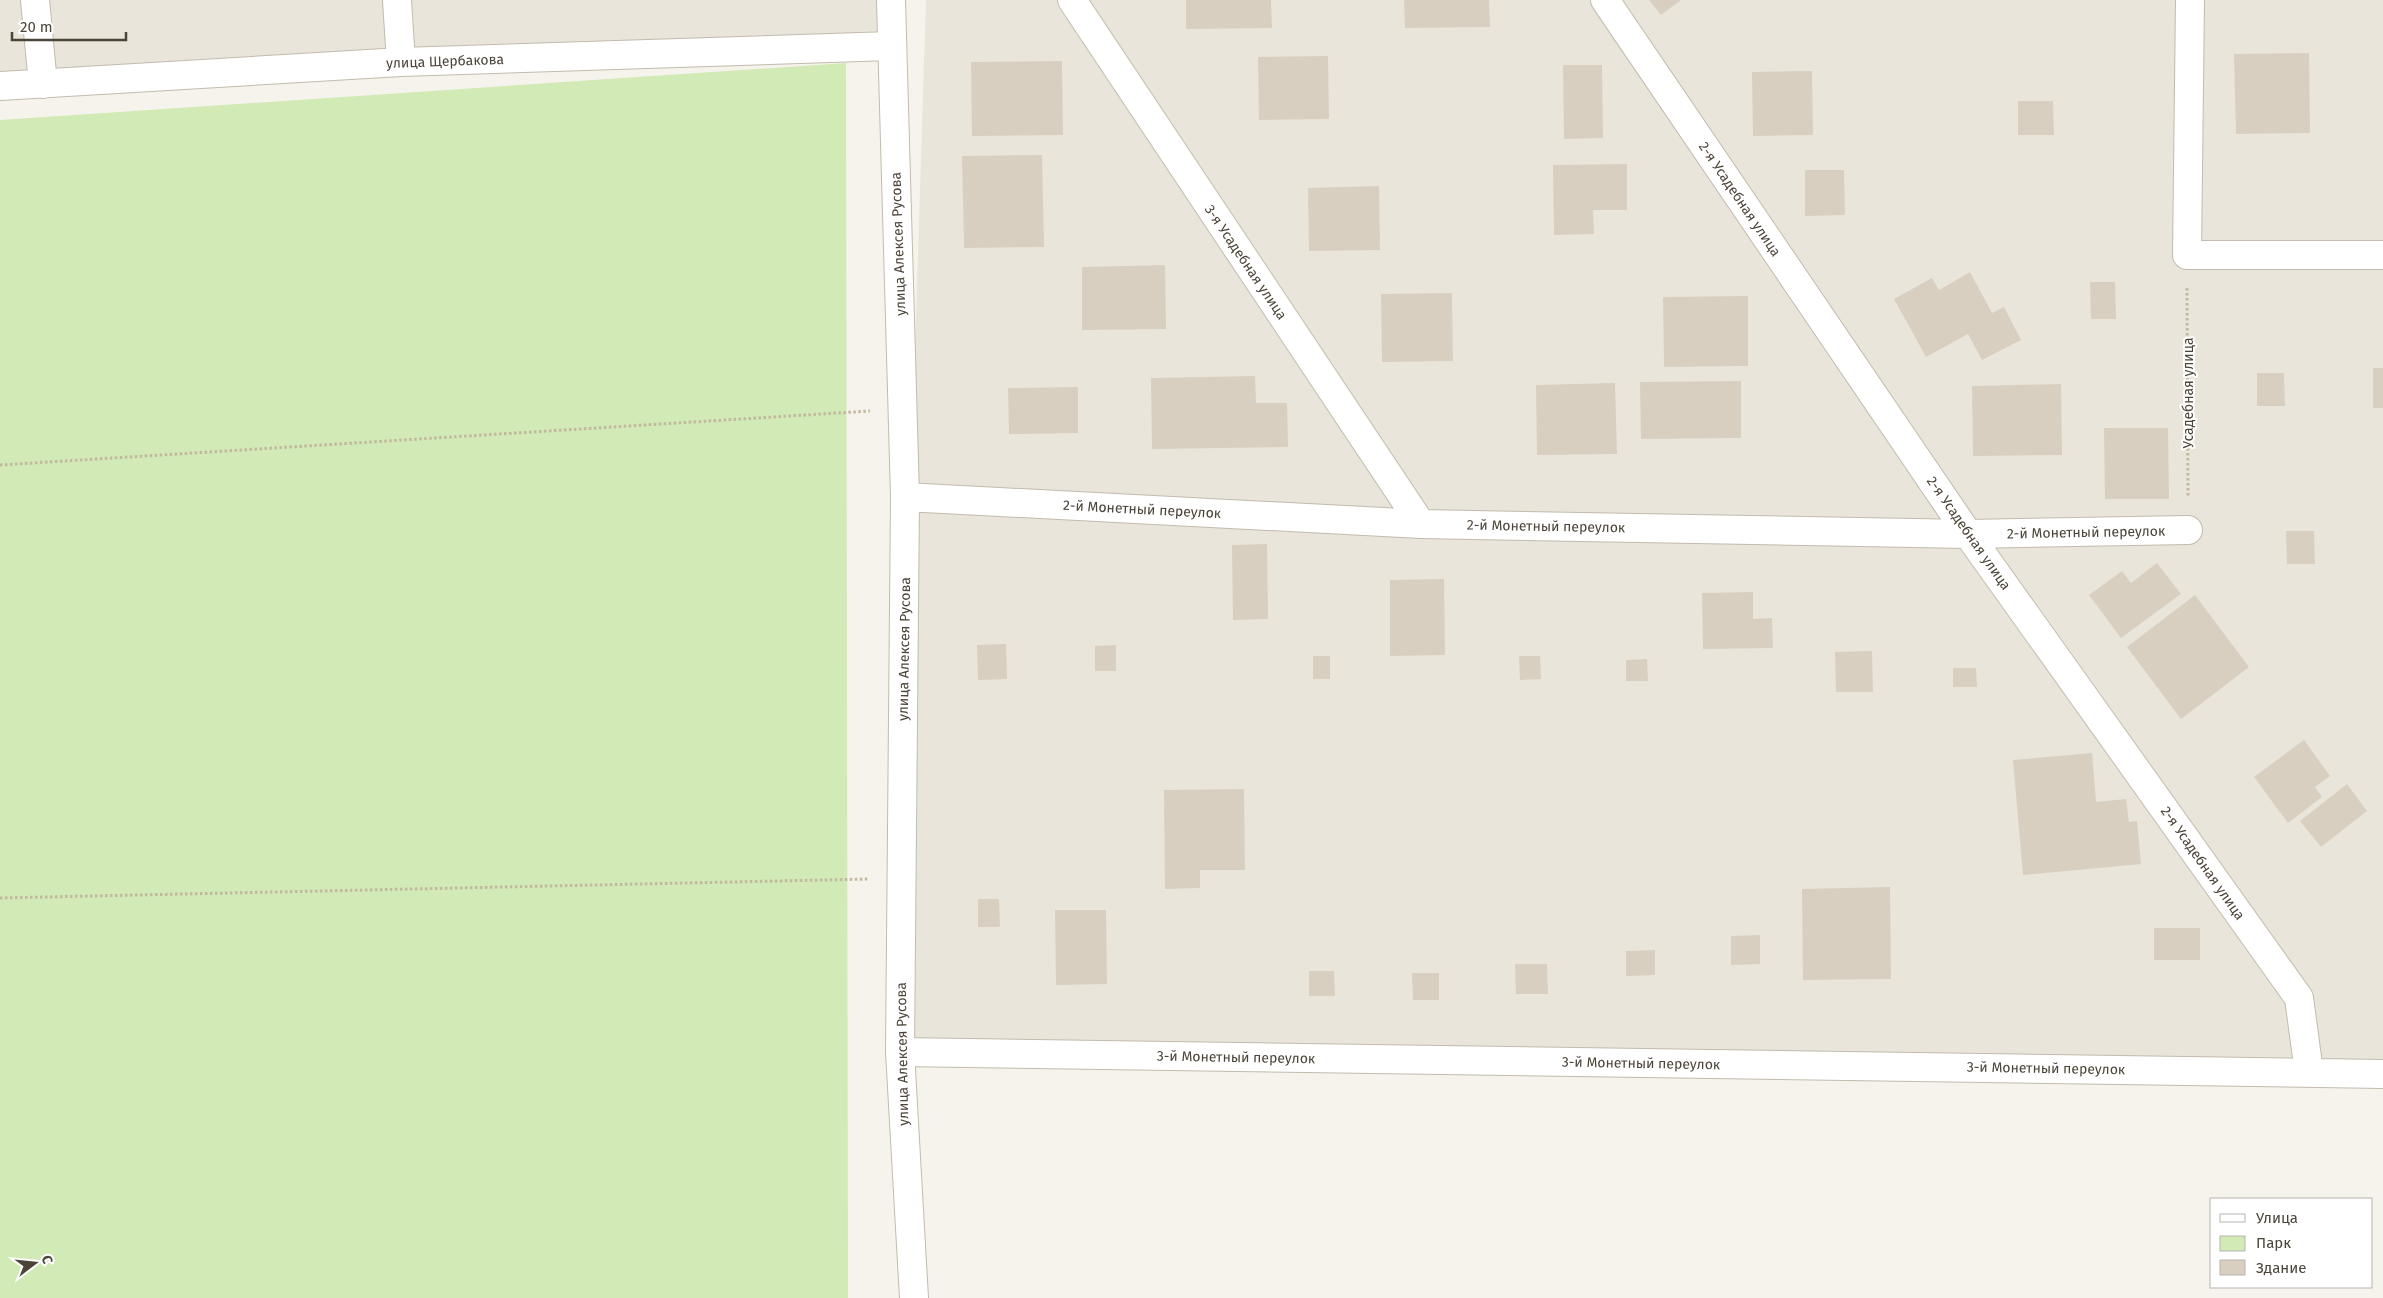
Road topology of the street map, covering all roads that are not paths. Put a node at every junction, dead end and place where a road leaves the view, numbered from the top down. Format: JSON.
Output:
{"nodes":[{"id":1,"x":35,"y":0,"type":"edge"},
{"id":2,"x":397,"y":0,"type":"edge"},
{"id":3,"x":891,"y":0,"type":"edge"},
{"id":4,"x":1072,"y":0,"type":"edge"},
{"id":5,"x":1605,"y":0,"type":"edge"},
{"id":6,"x":2190,"y":0,"type":"edge"},
{"id":7,"x":891,"y":46,"type":"junction"},
{"id":8,"x":401,"y":62,"type":"junction"},
{"id":9,"x":43,"y":84,"type":"junction"},
{"id":10,"x":0,"y":86,"type":"edge"},
{"id":11,"x":2383,"y":255,"type":"edge"},
{"id":12,"x":905,"y":497,"type":"junction"},
{"id":13,"x":1421,"y":524,"type":"junction"},
{"id":14,"x":2188,"y":530,"type":"road end"},
{"id":15,"x":1968,"y":534,"type":"junction"},
{"id":16,"x":900,"y":1052,"type":"junction"},
{"id":17,"x":2309,"y":1072,"type":"junction"},
{"id":18,"x":2383,"y":1074,"type":"edge"},
{"id":19,"x":914,"y":1298,"type":"edge"}],
"edges":[{"from":1,"to":9,"type":"street"},
{"from":2,"to":8,"type":"street"},
{"from":3,"to":7,"type":"street","name":"улица Алексея Русова"},
{"from":4,"to":13,"type":"street","name":"3-я Усадебная улица"},
{"from":5,"to":15,"type":"street","name":"2-я Усадебная улица"},
{"from":6,"to":11,"type":"street"},
{"from":7,"to":8,"type":"street","name":"улица Щербакова"},
{"from":7,"to":12,"type":"street","name":"улица Алексея Русова"},
{"from":8,"to":9,"type":"street","name":"улица Щербакова"},
{"from":9,"to":10,"type":"street","name":"улица Щербакова"},
{"from":12,"to":13,"type":"street","name":"2-й Монетный переулок"},
{"from":12,"to":16,"type":"street","name":"улица Алексея Русова"},
{"from":13,"to":15,"type":"street","name":"2-й Монетный переулок"},
{"from":14,"to":15,"type":"street","name":"2-й Монетный переулок"},
{"from":15,"to":17,"type":"street","name":"2-я Усадебная улица"},
{"from":16,"to":17,"type":"street","name":"3-й Монетный переулок"},
{"from":16,"to":19,"type":"street","name":"улица Алексея Русова"},
{"from":17,"to":18,"type":"street","name":"3-й Монетный переулок"}]}
